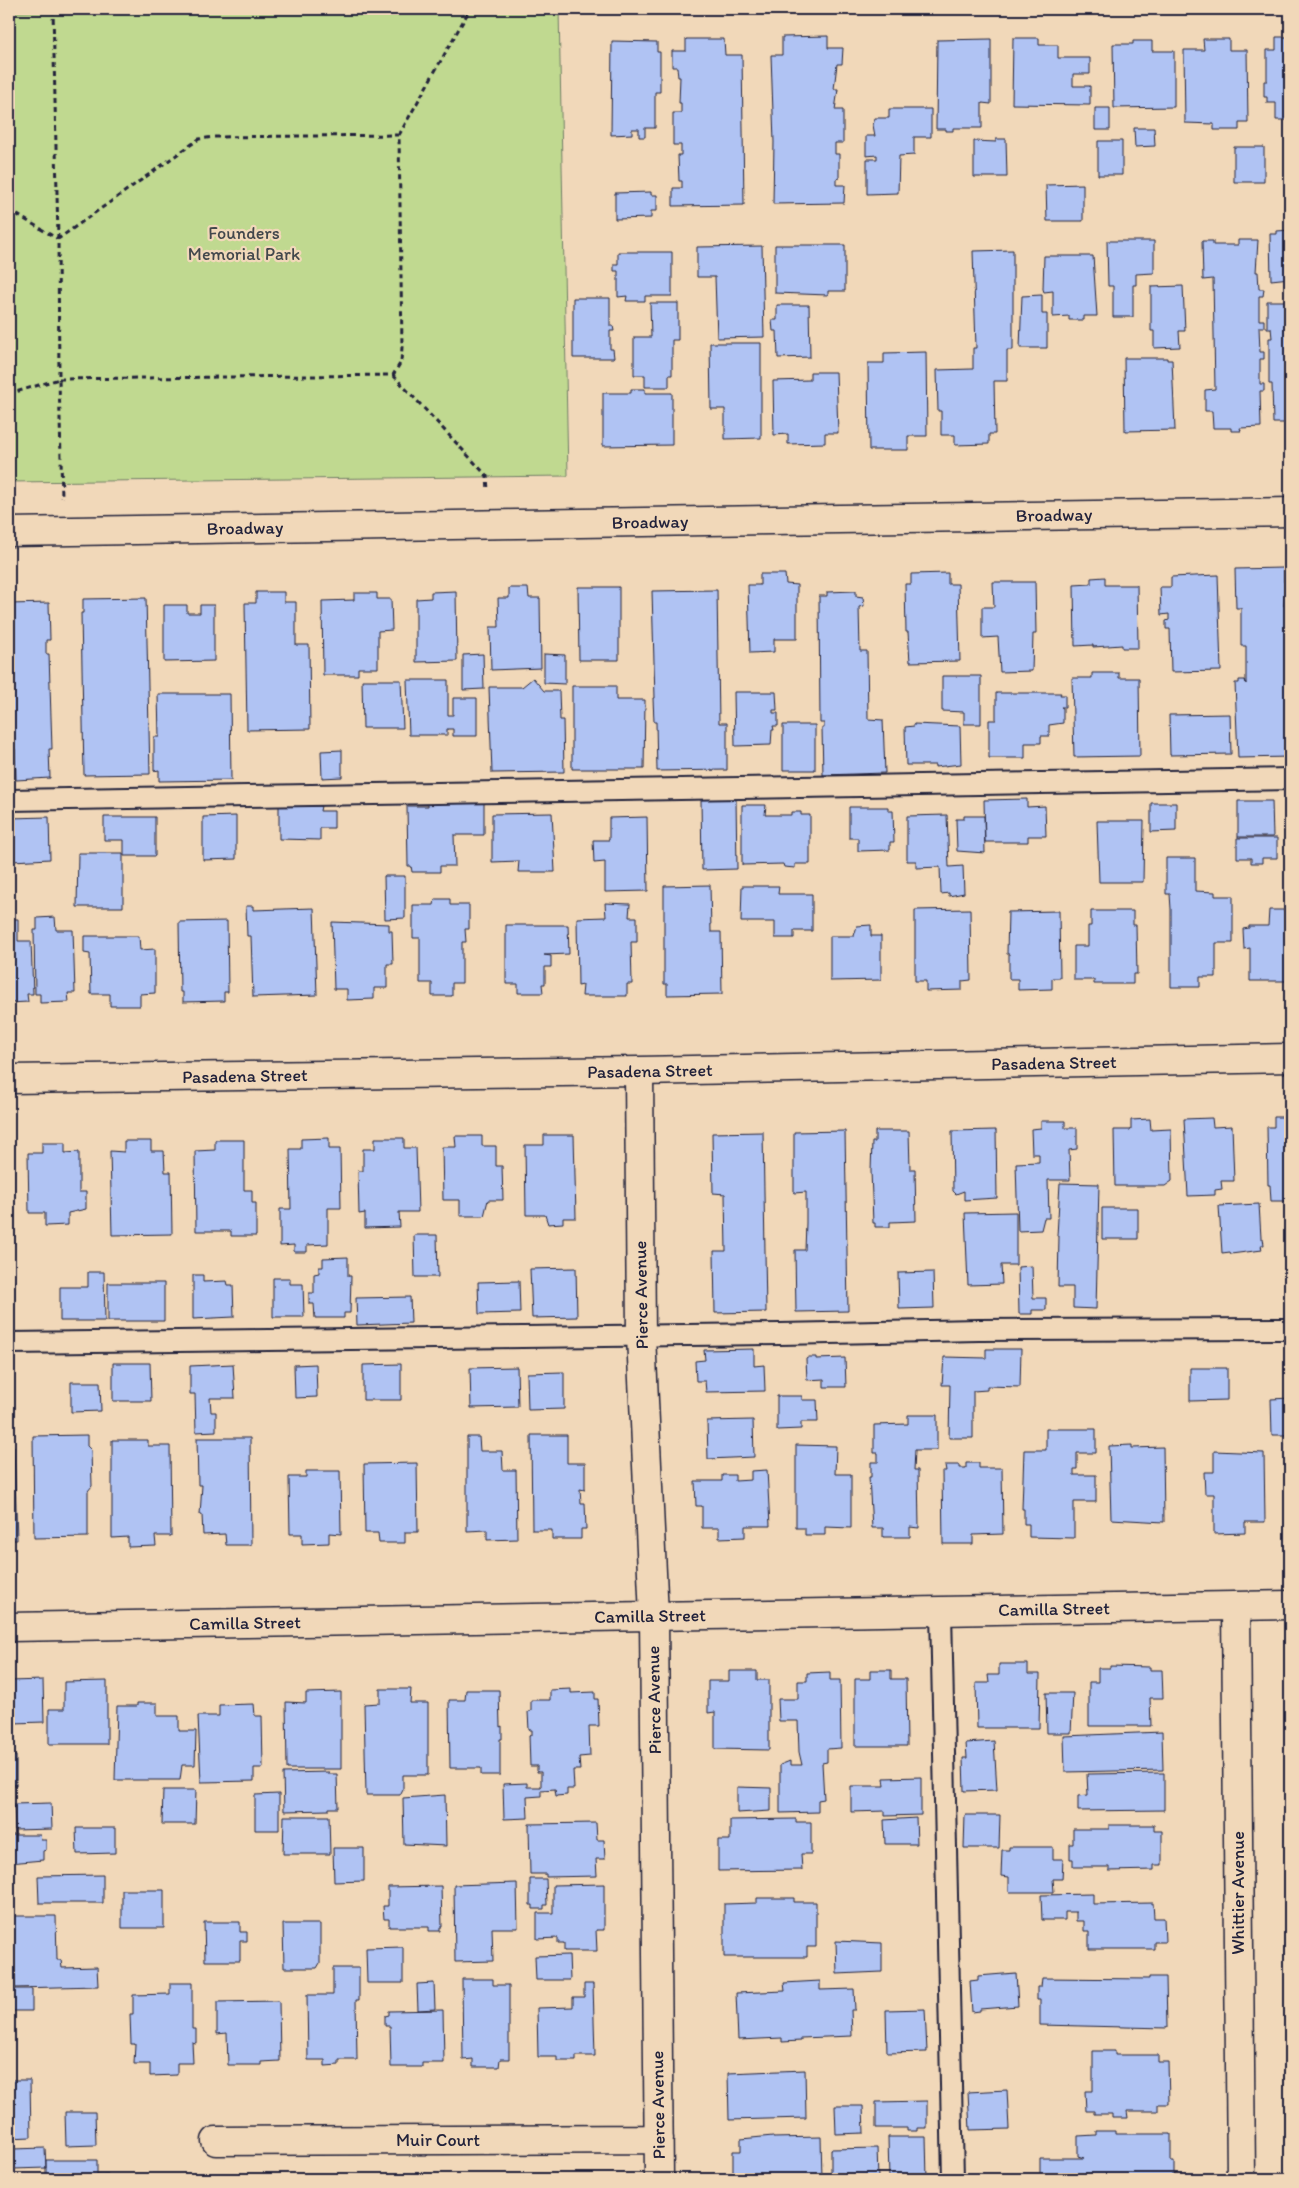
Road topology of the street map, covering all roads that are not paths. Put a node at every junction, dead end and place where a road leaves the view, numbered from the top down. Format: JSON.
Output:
{"nodes":[{"id":1,"x":1290,"y":512,"type":"edge"},
{"id":2,"x":9,"y":532,"type":"edge"},
{"id":3,"x":1290,"y":780,"type":"edge"},
{"id":4,"x":9,"y":800,"type":"edge"},
{"id":5,"x":1290,"y":1058,"type":"edge"},
{"id":6,"x":639,"y":1072,"type":"junction"},
{"id":7,"x":9,"y":1079,"type":"edge"},
{"id":8,"x":1290,"y":1329,"type":"edge"},
{"id":9,"x":641,"y":1336,"type":"junction"},
{"id":10,"x":9,"y":1343,"type":"edge"},
{"id":11,"x":1290,"y":1605,"type":"edge"},
{"id":12,"x":1236,"y":1606,"type":"junction"},
{"id":13,"x":942,"y":1611,"type":"junction"},
{"id":14,"x":654,"y":1616,"type":"junction"},
{"id":15,"x":9,"y":1626,"type":"edge"},
{"id":16,"x":659,"y":2139,"type":"junction"},
{"id":17,"x":216,"y":2140,"type":"dead end"},
{"id":18,"x":659,"y":2179,"type":"edge"},
{"id":19,"x":953,"y":2179,"type":"edge"},
{"id":20,"x":1241,"y":2179,"type":"edge"}],
"edges":[{"from":1,"to":2,"type":"street","name":"Broadway"},
{"from":3,"to":4,"type":"lane"},
{"from":5,"to":6,"type":"street","name":"Pasadena Street"},
{"from":6,"to":7,"type":"street","name":"Pasadena Street"},
{"from":6,"to":9,"type":"street","name":"Pierce Avenue"},
{"from":8,"to":9,"type":"lane"},
{"from":9,"to":10,"type":"lane"},
{"from":9,"to":14,"type":"street","name":"Pierce Avenue"},
{"from":11,"to":12,"type":"street","name":"Camilla Street"},
{"from":12,"to":13,"type":"street","name":"Camilla Street"},
{"from":12,"to":20,"type":"street","name":"Whittier Avenue"},
{"from":13,"to":14,"type":"street","name":"Camilla Street"},
{"from":13,"to":19,"type":"lane"},
{"from":14,"to":15,"type":"street","name":"Camilla Street"},
{"from":14,"to":16,"type":"street","name":"Pierce Avenue"},
{"from":16,"to":17,"type":"street","name":"Muir Court"},
{"from":16,"to":18,"type":"street","name":"Pierce Avenue"}]}
